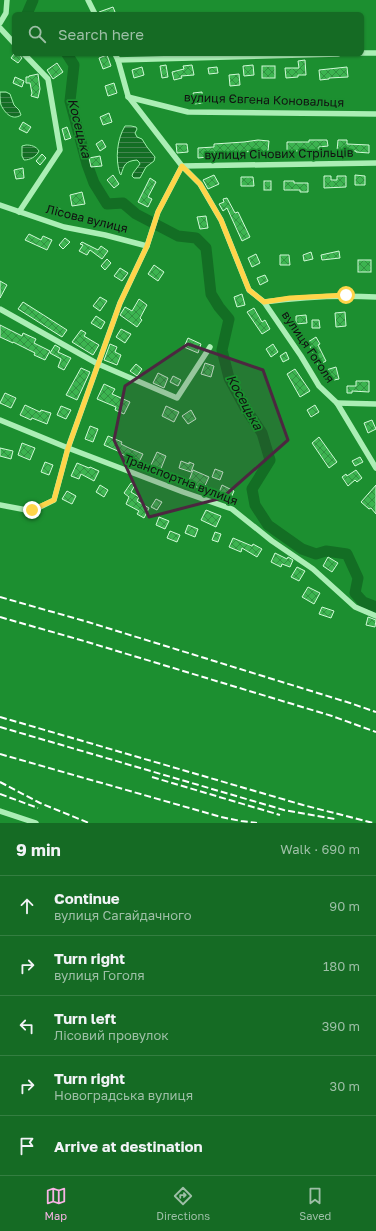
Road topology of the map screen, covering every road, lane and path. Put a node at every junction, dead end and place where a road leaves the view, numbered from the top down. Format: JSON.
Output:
{"nodes":[{"id":1,"x":7,"y":0,"type":"edge"},
{"id":2,"x":88,"y":0,"type":"edge"},
{"id":3,"x":95,"y":12,"type":"edge"},
{"id":4,"x":0,"y":23,"type":"edge"},
{"id":5,"x":0,"y":28,"type":"edge"},
{"id":6,"x":12,"y":41,"type":"edge"},
{"id":7,"x":364,"y":53,"type":"edge"},
{"id":8,"x":376,"y":53,"type":"edge"},
{"id":9,"x":26,"y":56,"type":"edge"},
{"id":10,"x":117,"y":56,"type":"edge"},
{"id":11,"x":265,"y":56,"type":"edge"},
{"id":12,"x":118,"y":60,"type":"junction"},
{"id":13,"x":128,"y":96,"type":"junction"},
{"id":14,"x":376,"y":114,"type":"edge"},
{"id":15,"x":376,"y":163,"type":"edge"},
{"id":16,"x":182,"y":166,"type":"junction"},
{"id":17,"x":0,"y":205,"type":"edge"},
{"id":18,"x":19,"y":212,"type":"junction"},
{"id":19,"x":147,"y":246,"type":"junction"},
{"id":20,"x":376,"y":297,"type":"edge"},
{"id":21,"x":264,"y":302,"type":"junction"},
{"id":22,"x":0,"y":309,"type":"edge"},
{"id":23,"x":210,"y":347,"type":"dead end"},
{"id":24,"x":98,"y":364,"type":"junction"},
{"id":25,"x":337,"y":403,"type":"junction"},
{"id":26,"x":376,"y":404,"type":"edge"},
{"id":27,"x":0,"y":420,"type":"edge"},
{"id":28,"x":68,"y":448,"type":"junction"},
{"id":29,"x":376,"y":468,"type":"edge"},
{"id":30,"x":0,"y":505,"type":"edge"},
{"id":31,"x":376,"y":616,"type":"edge"},
{"id":32,"x":0,"y":811,"type":"edge"},
{"id":33,"x":36,"y":823,"type":"edge"}],
"edges":[{"from":1,"to":4,"type":"street"},
{"from":2,"to":3,"type":"street"},
{"from":5,"to":6,"type":"street"},
{"from":7,"to":8,"type":"street"},
{"from":9,"to":18,"type":"street"},
{"from":10,"to":12,"type":"street","name":"вулиця Гоголя"},
{"from":11,"to":12,"type":"street"},
{"from":12,"to":13,"type":"street","name":"вулиця Гоголя"},
{"from":13,"to":14,"type":"street","name":"вулиця Євгена Коновальця"},
{"from":13,"to":16,"type":"street","name":"вулиця Гоголя"},
{"from":15,"to":16,"type":"street","name":"вулиця Січових Стрільців"},
{"from":16,"to":19,"type":"street"},
{"from":16,"to":21,"type":"street","name":"вулиця Гоголя"},
{"from":17,"to":18,"type":"street","name":"Лісова вулиця"},
{"from":18,"to":19,"type":"street","name":"Лісова вулиця"},
{"from":19,"to":24,"type":"street"},
{"from":20,"to":21,"type":"street"},
{"from":21,"to":25,"type":"street","name":"вулиця Гоголя"},
{"from":22,"to":24,"type":"street"},
{"from":23,"to":24,"type":"street"},
{"from":24,"to":28,"type":"street"},
{"from":25,"to":26,"type":"street"},
{"from":25,"to":29,"type":"street","name":"вулиця Гоголя"},
{"from":27,"to":28,"type":"street","name":"Транспортна вулиця"},
{"from":28,"to":30,"type":"street"},
{"from":28,"to":31,"type":"street","name":"Транспортна вулиця"},
{"from":32,"to":33,"type":"street"}]}
